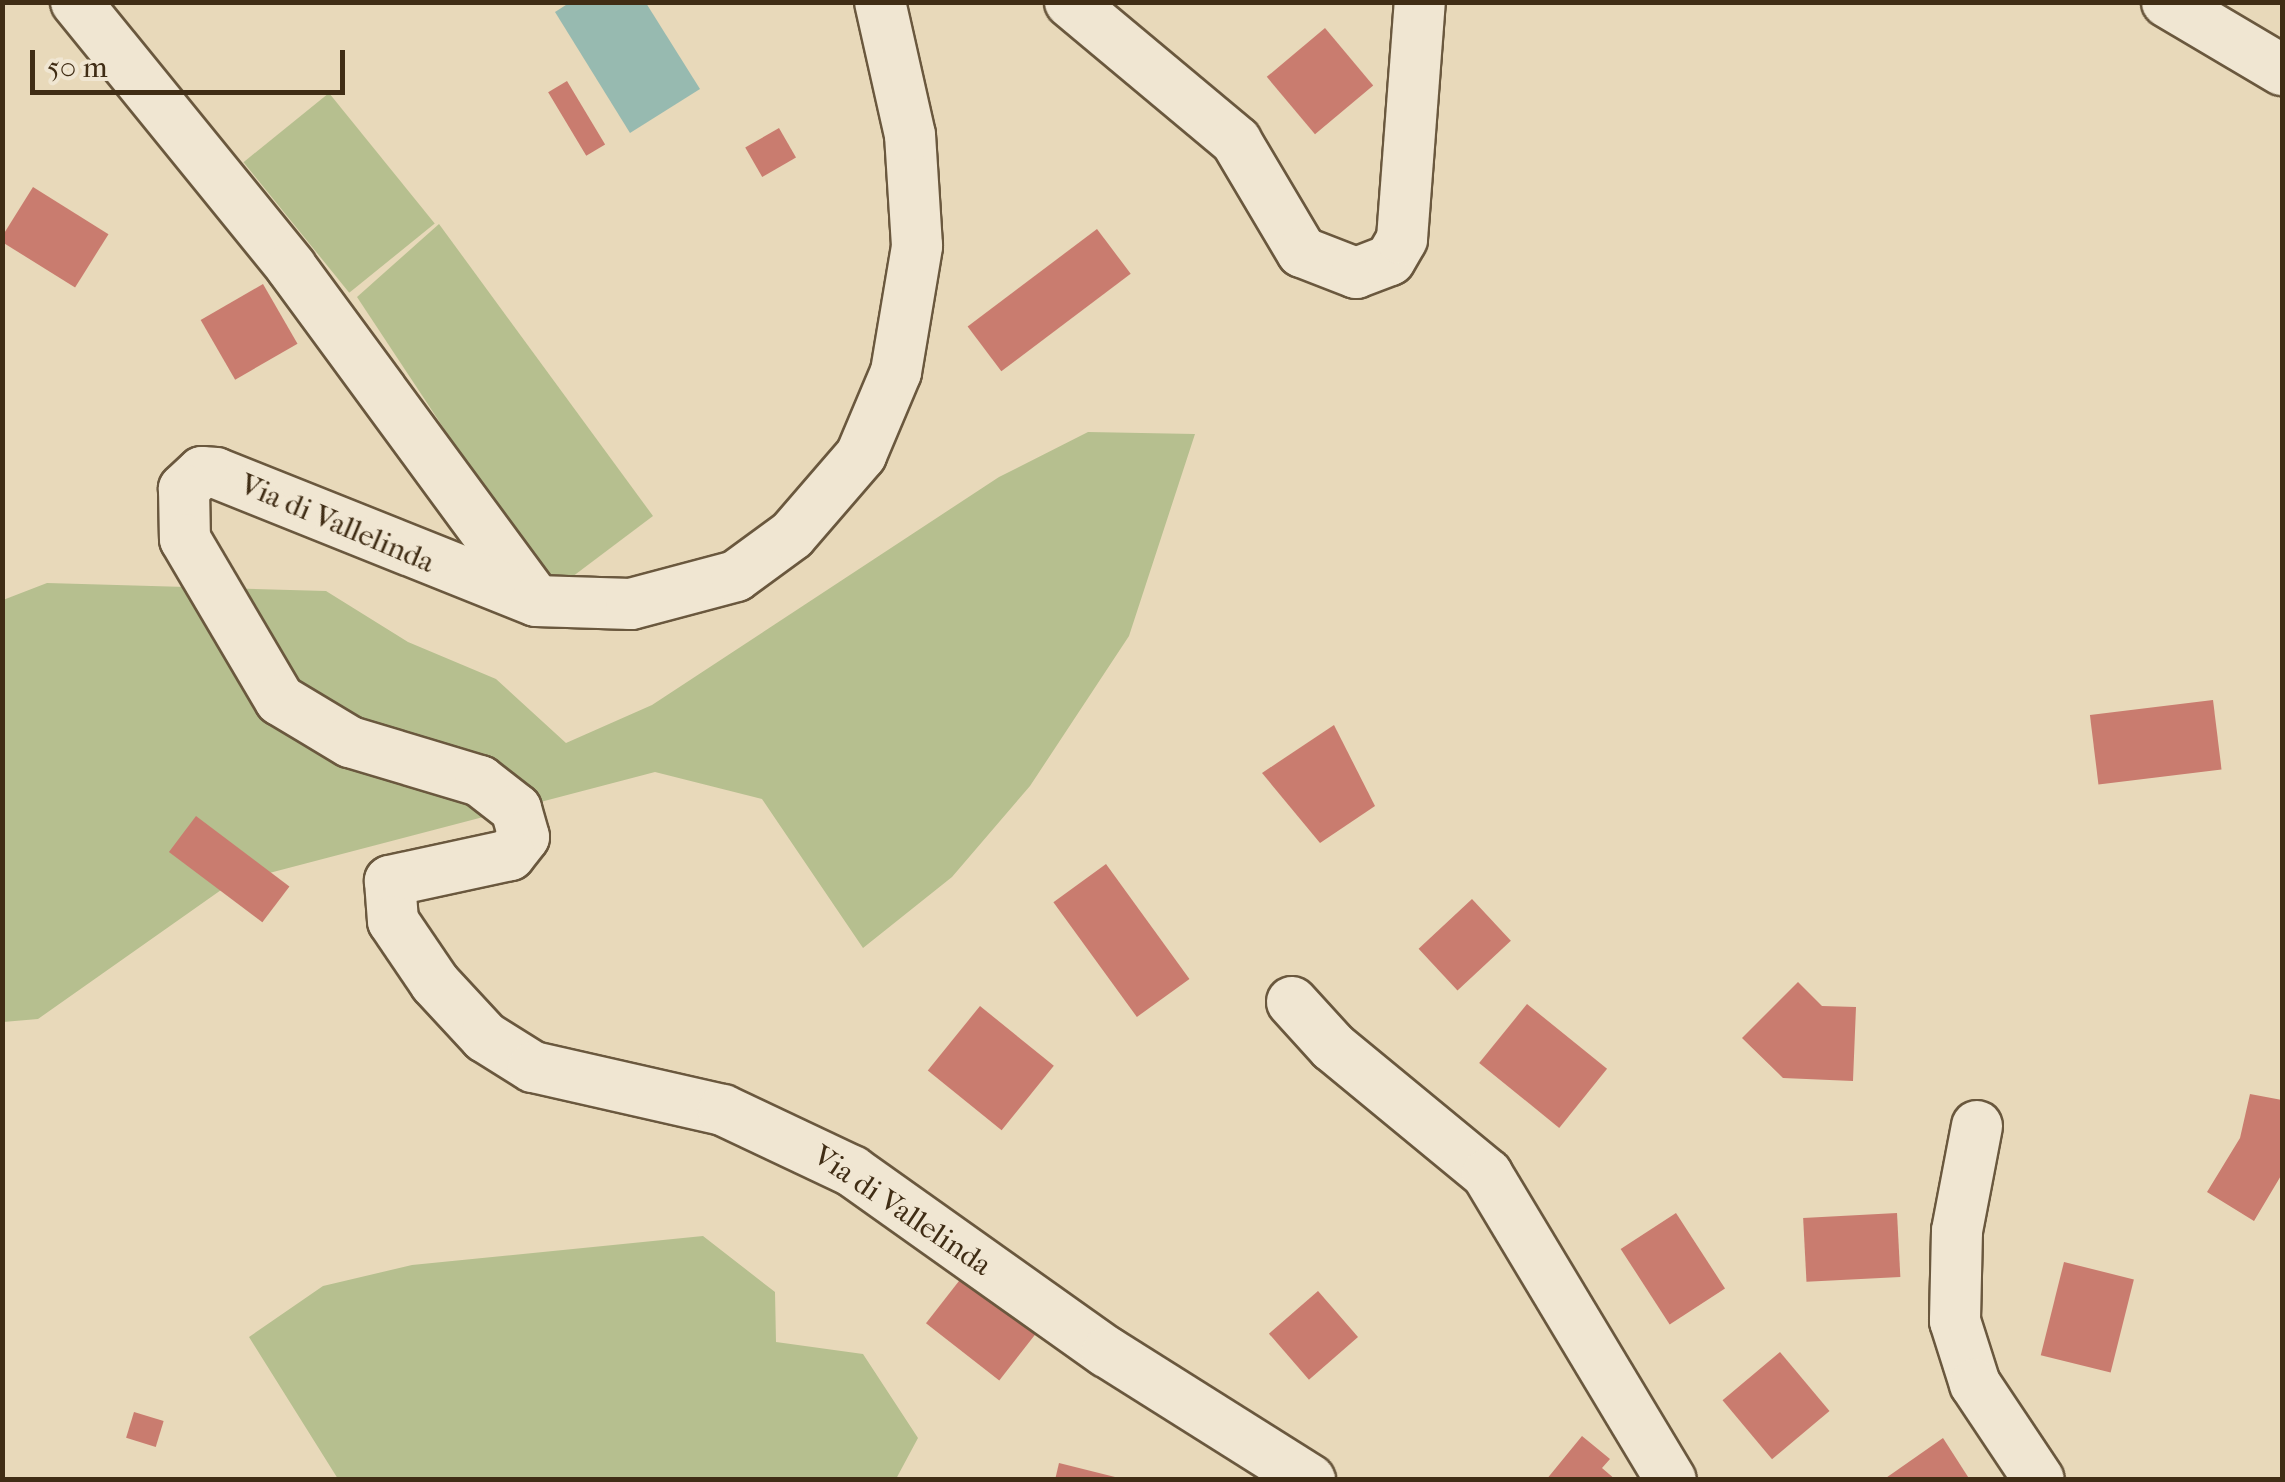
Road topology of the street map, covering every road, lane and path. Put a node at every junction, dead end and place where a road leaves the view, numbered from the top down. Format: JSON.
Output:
{"nodes":[{"id":1,"x":76,"y":2,"type":"edge"},
{"id":2,"x":880,"y":2,"type":"edge"},
{"id":3,"x":1070,"y":2,"type":"edge"},
{"id":4,"x":1420,"y":2,"type":"edge"},
{"id":5,"x":2167,"y":2,"type":"edge"},
{"id":6,"x":2282,"y":70,"type":"edge"},
{"id":7,"x":536,"y":601,"type":"junction"},
{"id":8,"x":1292,"y":1002,"type":"dead end"},
{"id":9,"x":1977,"y":1126,"type":"dead end"},
{"id":10,"x":1310,"y":1480,"type":"edge"},
{"id":11,"x":1672,"y":1480,"type":"edge"},
{"id":12,"x":2039,"y":1480,"type":"edge"}],
"edges":[{"from":1,"to":7,"type":"street"},
{"from":2,"to":7,"type":"street"},
{"from":3,"to":4,"type":"street"},
{"from":5,"to":6,"type":"street"},
{"from":7,"to":10,"type":"street","name":"Via di Vallelinda"},
{"from":8,"to":11,"type":"street"},
{"from":9,"to":12,"type":"street"}]}
